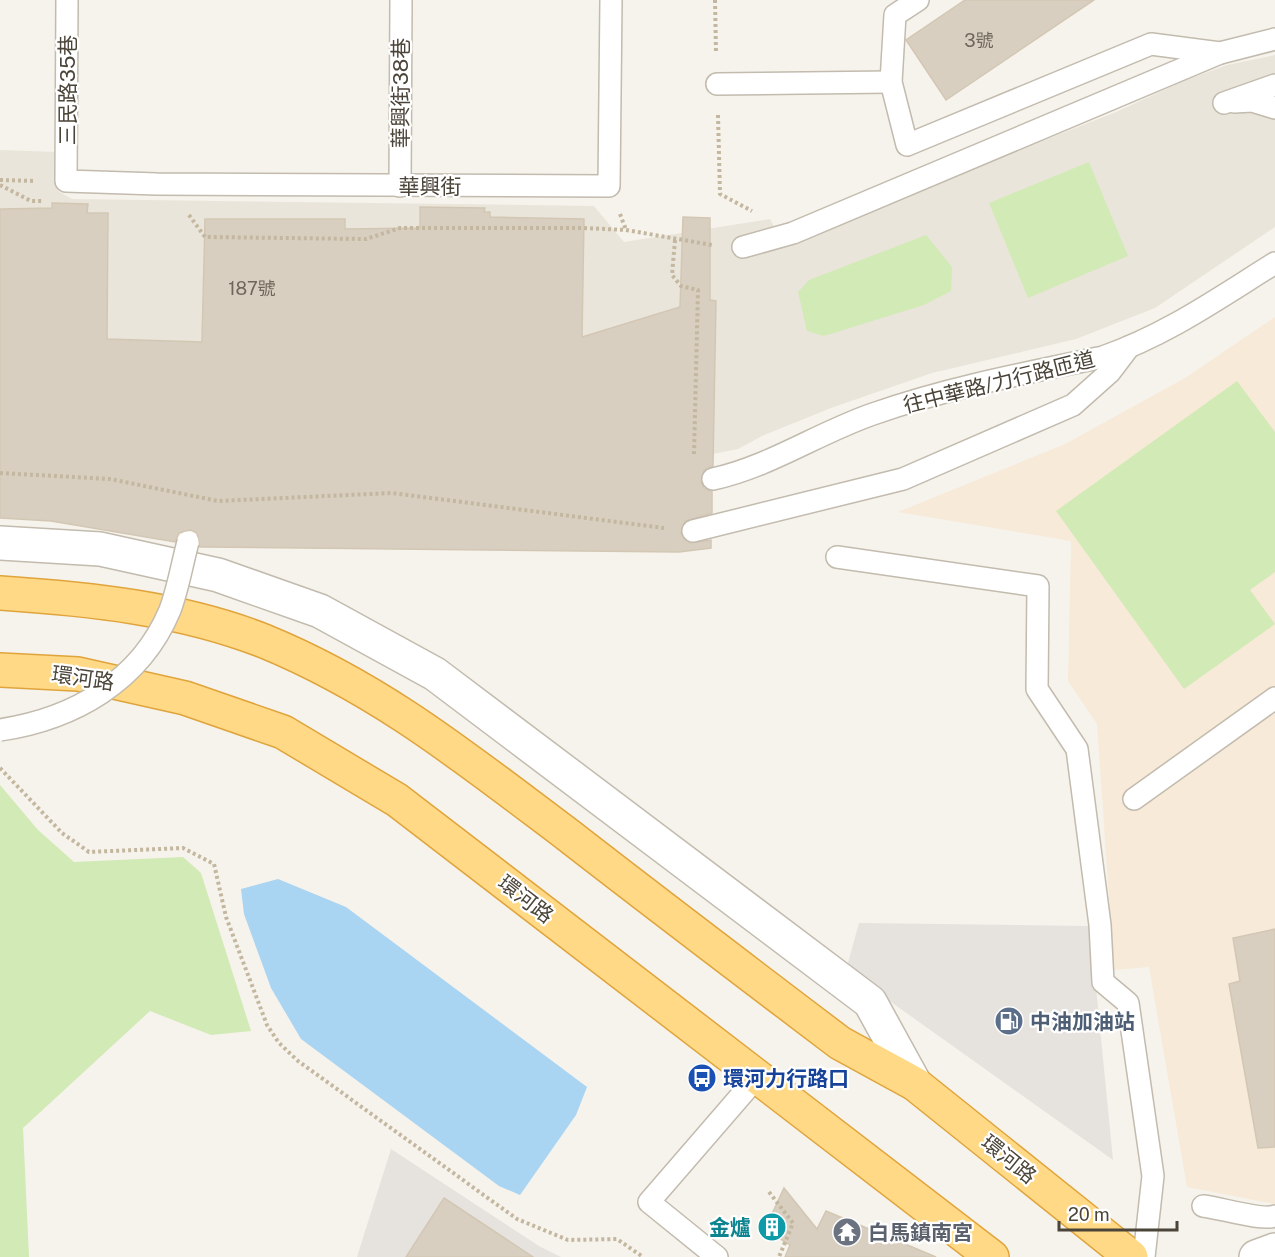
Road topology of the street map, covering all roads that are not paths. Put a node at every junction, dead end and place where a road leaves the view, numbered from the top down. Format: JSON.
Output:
{"nodes":[{"id":1,"x":67,"y":0,"type":"edge"},
{"id":2,"x":401,"y":0,"type":"edge"},
{"id":3,"x":610,"y":0,"type":"edge"},
{"id":4,"x":918,"y":0,"type":"edge"},
{"id":5,"x":1275,"y":39,"type":"edge"},
{"id":6,"x":1220,"y":53,"type":"junction"},
{"id":7,"x":891,"y":82,"type":"junction"},
{"id":8,"x":717,"y":84,"type":"road end"},
{"id":9,"x":1275,"y":85,"type":"edge"},
{"id":10,"x":1275,"y":108,"type":"edge"},
{"id":11,"x":66,"y":181,"type":"joint"},
{"id":12,"x":400,"y":186,"type":"junction"},
{"id":13,"x":743,"y":247,"type":"road end"},
{"id":14,"x":1275,"y":263,"type":"edge"},
{"id":15,"x":1129,"y":347,"type":"junction"},
{"id":16,"x":712,"y":479,"type":"dead end"},
{"id":17,"x":693,"y":531,"type":"road end"},
{"id":18,"x":188,"y":542,"type":"dead end"},
{"id":19,"x":0,"y":543,"type":"edge"},
{"id":20,"x":837,"y":557,"type":"dead end"},
{"id":21,"x":0,"y":594,"type":"edge"},
{"id":22,"x":0,"y":670,"type":"edge"},
{"id":23,"x":1275,"y":698,"type":"edge"},
{"id":24,"x":0,"y":729,"type":"edge"},
{"id":25,"x":1134,"y":799,"type":"dead end"},
{"id":26,"x":757,"y":1077,"type":"junction"},
{"id":27,"x":915,"y":1084,"type":"junction"},
{"id":28,"x":1203,"y":1206,"type":"dead end"},
{"id":29,"x":1275,"y":1216,"type":"edge"},
{"id":30,"x":1275,"y":1250,"type":"edge"},
{"id":31,"x":717,"y":1257,"type":"edge"},
{"id":32,"x":992,"y":1257,"type":"edge"},
{"id":33,"x":1131,"y":1257,"type":"edge"},
{"id":34,"x":1144,"y":1257,"type":"edge"},
{"id":35,"x":1256,"y":1257,"type":"edge"}],
"edges":[{"from":1,"to":11,"type":"lane","name":"三民路35巷"},
{"from":2,"to":12,"type":"lane","name":"華興街38巷"},
{"from":3,"to":12,"type":"lane","name":"華興街"},
{"from":4,"to":7,"type":"lane"},
{"from":5,"to":6,"type":"lane"},
{"from":6,"to":7,"type":"lane"},
{"from":6,"to":13,"type":"lane"},
{"from":7,"to":8,"type":"lane"},
{"from":9,"to":10,"type":"lane"},
{"from":11,"to":12,"type":"lane","name":"華興街"},
{"from":14,"to":15,"type":"lane","name":"往中華路/力行路匝道"},
{"from":15,"to":16,"type":"lane","name":"往中華路/力行路匝道"},
{"from":15,"to":17,"type":"lane"},
{"from":18,"to":24,"type":"lane","bridge":true},
{"from":19,"to":27,"type":"street","name":"環河路"},
{"from":20,"to":34,"type":"lane"},
{"from":21,"to":27,"type":"highway","name":"環河路"},
{"from":22,"to":26,"type":"highway","name":"環河路"},
{"from":23,"to":25,"type":"lane"},
{"from":26,"to":31,"type":"lane"},
{"from":26,"to":32,"type":"highway","name":"環河路"},
{"from":27,"to":33,"type":"highway","name":"環河路"},
{"from":28,"to":29,"type":"lane"},
{"from":30,"to":35,"type":"street"}]}
